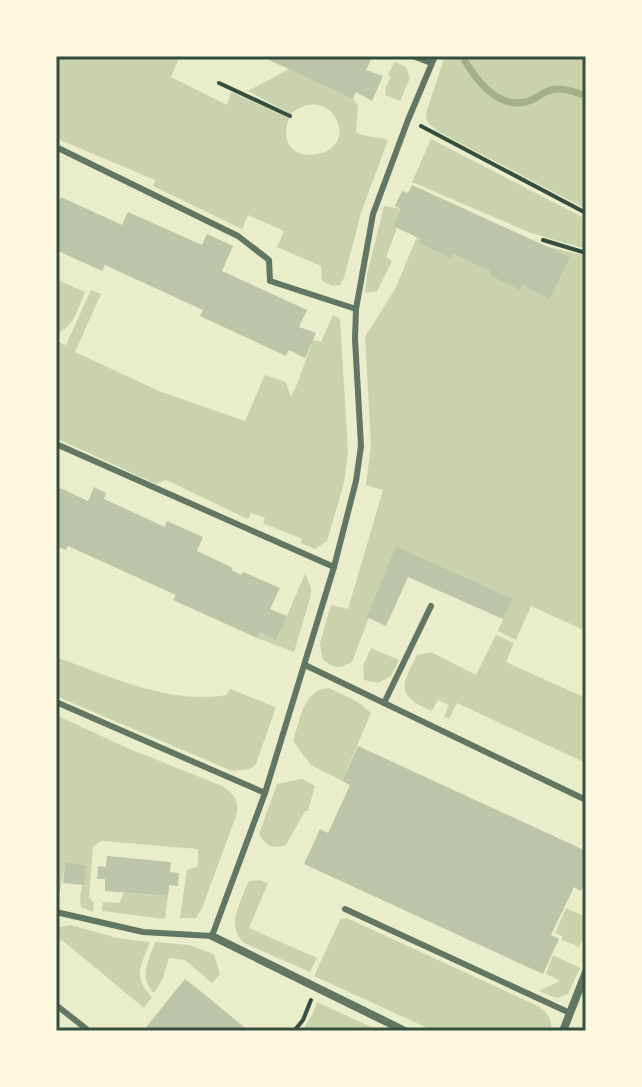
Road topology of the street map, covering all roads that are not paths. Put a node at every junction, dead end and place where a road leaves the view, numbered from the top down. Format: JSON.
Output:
{"nodes":[{"id":1,"x":413,"y":56,"type":"edge"},
{"id":2,"x":433,"y":60,"type":"edge"},
{"id":3,"x":56,"y":147,"type":"edge"},
{"id":4,"x":356,"y":309,"type":"junction"},
{"id":5,"x":56,"y":444,"type":"edge"},
{"id":6,"x":334,"y":567,"type":"junction"},
{"id":7,"x":431,"y":606,"type":"dead end"},
{"id":8,"x":305,"y":665,"type":"junction"},
{"id":9,"x":56,"y":702,"type":"edge"},
{"id":10,"x":384,"y":703,"type":"junction"},
{"id":11,"x":265,"y":793,"type":"junction"},
{"id":12,"x":586,"y":800,"type":"edge"},
{"id":13,"x":345,"y":909,"type":"dead end"},
{"id":14,"x":56,"y":912,"type":"edge"},
{"id":15,"x":212,"y":936,"type":"junction"},
{"id":16,"x":586,"y":972,"type":"edge"},
{"id":17,"x":56,"y":1005,"type":"edge"},
{"id":18,"x":570,"y":1013,"type":"junction"},
{"id":19,"x":89,"y":1031,"type":"edge"},
{"id":20,"x":405,"y":1031,"type":"edge"},
{"id":21,"x":563,"y":1031,"type":"edge"}],
"edges":[{"from":1,"to":2,"type":"lane"},
{"from":2,"to":4,"type":"lane"},
{"from":3,"to":4,"type":"lane"},
{"from":4,"to":6,"type":"lane"},
{"from":5,"to":6,"type":"lane"},
{"from":6,"to":8,"type":"lane"},
{"from":7,"to":10,"type":"lane"},
{"from":8,"to":10,"type":"lane"},
{"from":8,"to":11,"type":"lane"},
{"from":9,"to":11,"type":"lane"},
{"from":10,"to":12,"type":"lane"},
{"from":11,"to":15,"type":"lane"},
{"from":13,"to":18,"type":"lane"},
{"from":14,"to":15,"type":"lane"},
{"from":15,"to":20,"type":"street"},
{"from":16,"to":18,"type":"street"},
{"from":17,"to":19,"type":"lane"},
{"from":18,"to":21,"type":"street"}]}
